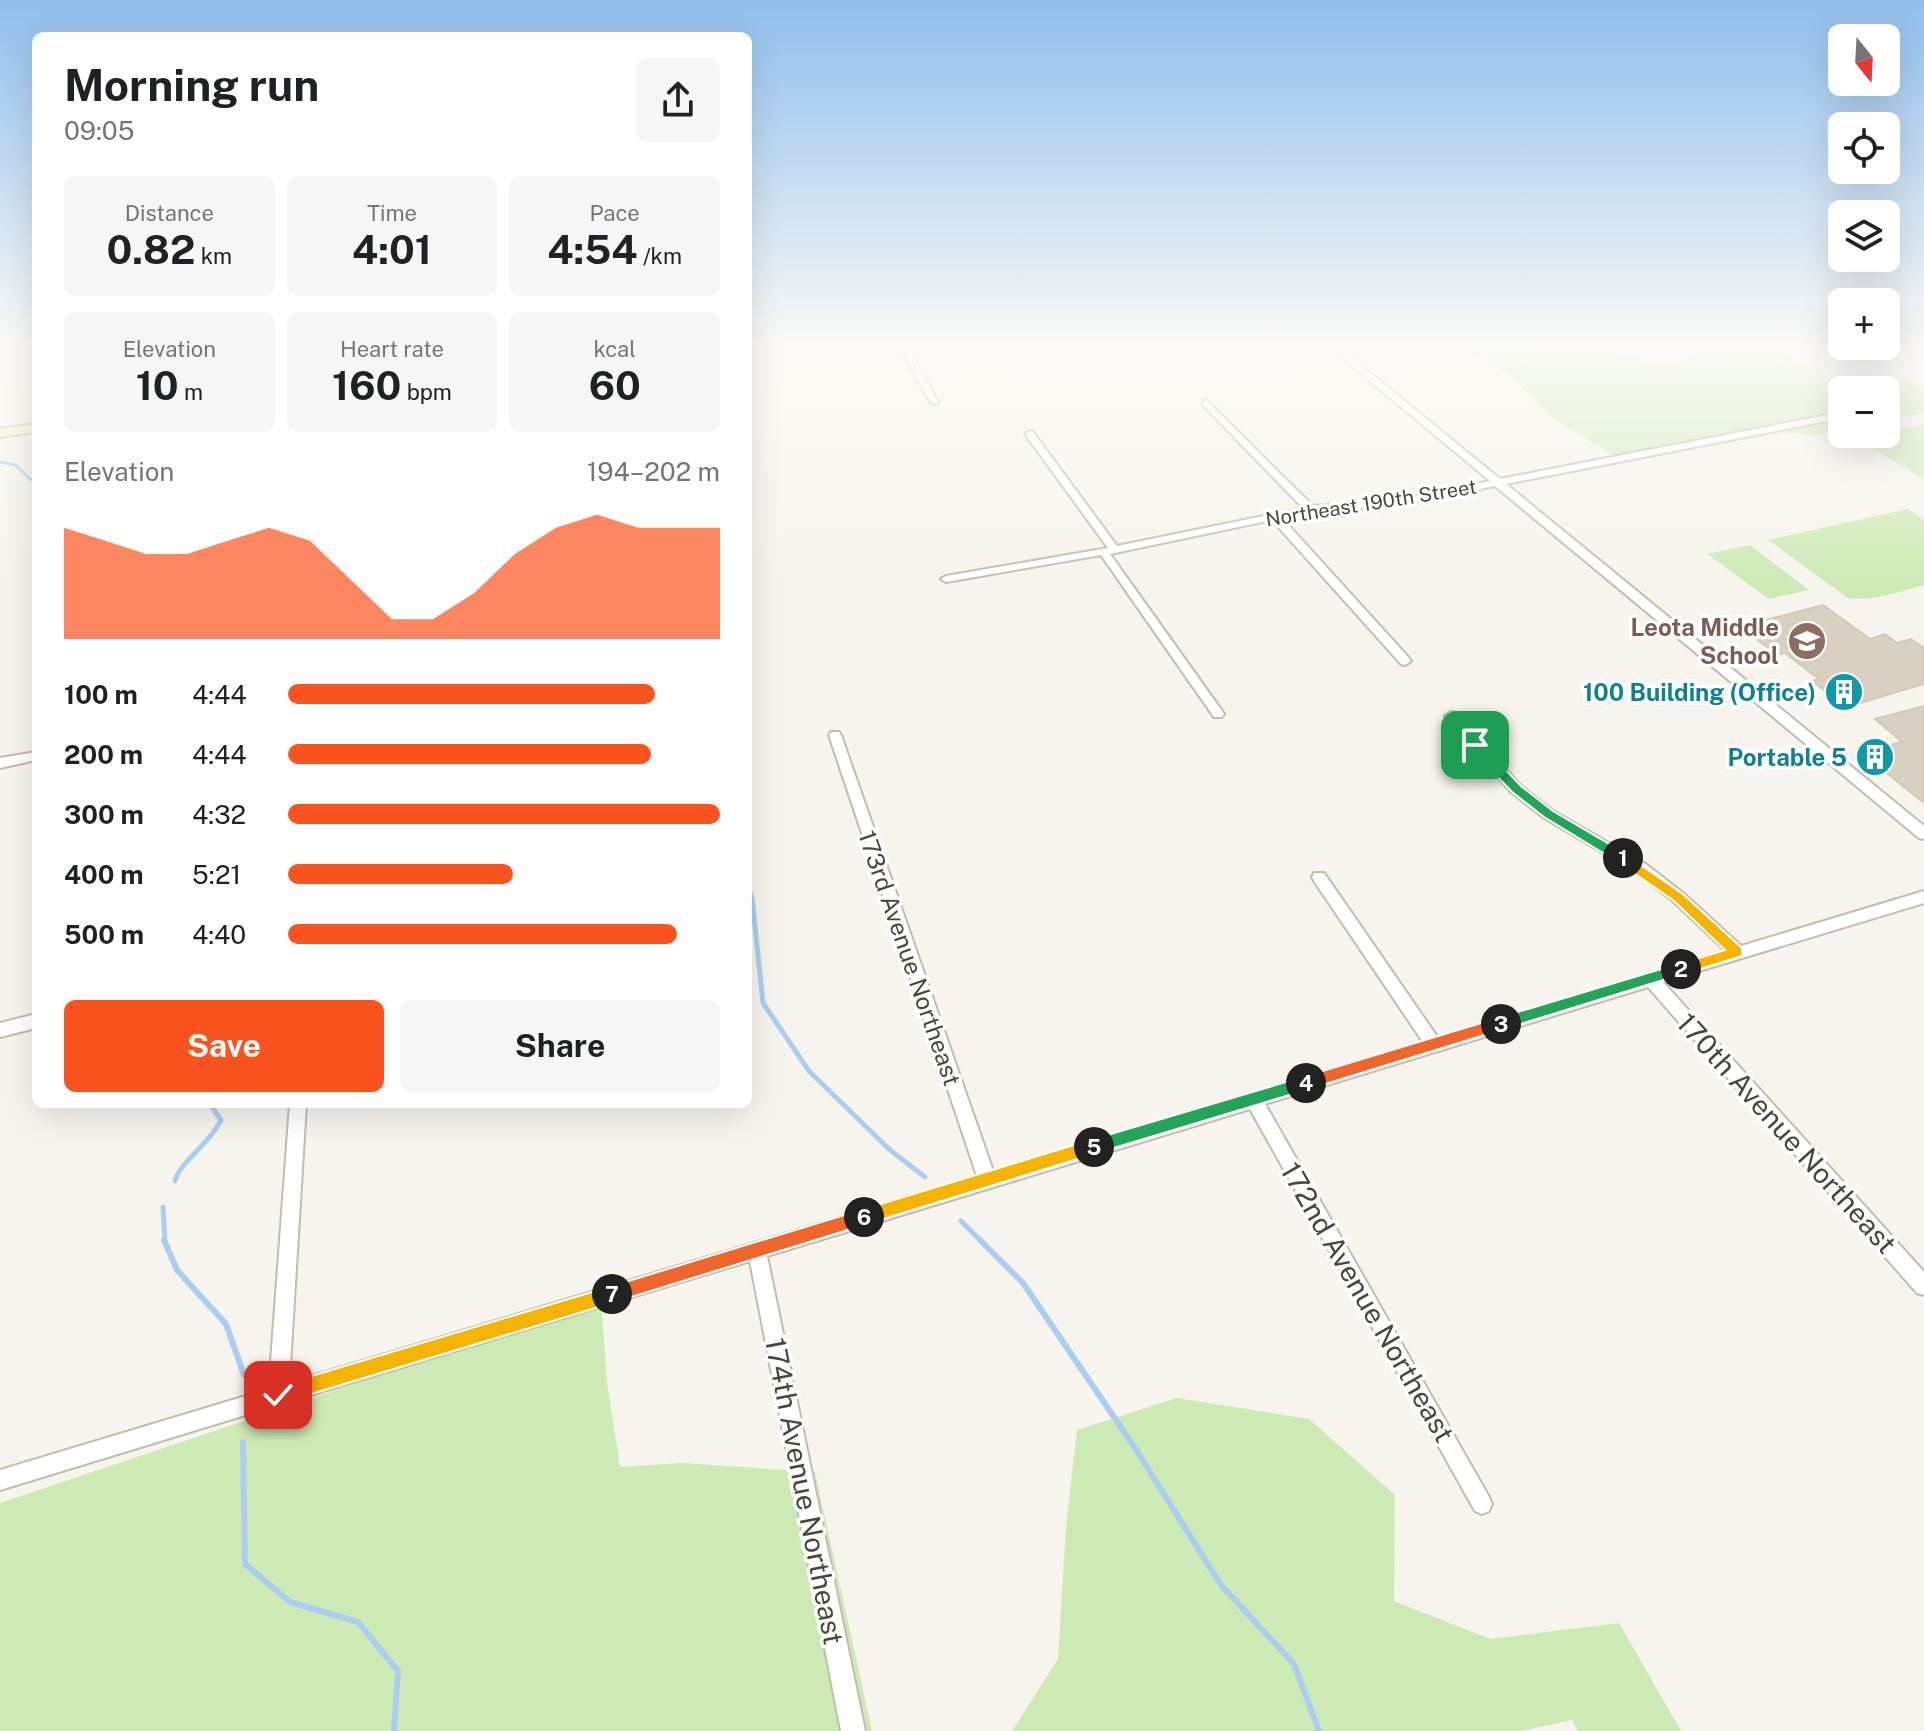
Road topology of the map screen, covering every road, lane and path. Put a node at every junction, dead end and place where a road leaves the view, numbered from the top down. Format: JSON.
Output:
{"nodes":[{"id":1,"x":1227,"y":425,"type":"edge"},
{"id":2,"x":1428,"y":425,"type":"edge"},
{"id":3,"x":1792,"y":425,"type":"edge"},
{"id":4,"x":32,"y":429,"type":"edge"},
{"id":5,"x":0,"y":433,"type":"edge"},
{"id":6,"x":1030,"y":434,"type":"dead end"},
{"id":7,"x":1498,"y":482,"type":"junction"},
{"id":8,"x":1310,"y":509,"type":"junction"},
{"id":9,"x":1275,"y":517,"type":"junction"},
{"id":10,"x":1110,"y":551,"type":"junction"},
{"id":11,"x":946,"y":579,"type":"dead end"},
{"id":12,"x":1405,"y":661,"type":"dead end"},
{"id":13,"x":1218,"y":714,"type":"dead end"},
{"id":14,"x":1451,"y":716,"type":"dead end"},
{"id":15,"x":835,"y":735,"type":"dead end"},
{"id":16,"x":32,"y":757,"type":"edge"},
{"id":17,"x":0,"y":763,"type":"edge"},
{"id":18,"x":1924,"y":834,"type":"edge"},
{"id":19,"x":1319,"y":877,"type":"dead end"},
{"id":20,"x":1924,"y":897,"type":"edge"},
{"id":21,"x":1737,"y":952,"type":"junction"},
{"id":22,"x":1650,"y":979,"type":"junction"},
{"id":23,"x":32,"y":1022,"type":"edge"},
{"id":24,"x":0,"y":1030,"type":"edge"},
{"id":25,"x":1433,"y":1044,"type":"junction"},
{"id":26,"x":1253,"y":1099,"type":"junction"},
{"id":27,"x":298,"y":1108,"type":"edge"},
{"id":28,"x":987,"y":1179,"type":"junction"},
{"id":29,"x":757,"y":1251,"type":"junction"},
{"id":30,"x":1924,"y":1286,"type":"edge"},
{"id":31,"x":278,"y":1395,"type":"junction"},
{"id":32,"x":0,"y":1480,"type":"edge"},
{"id":33,"x":1482,"y":1504,"type":"dead end"},
{"id":34,"x":853,"y":1731,"type":"edge"}],
"edges":[{"from":1,"to":8,"type":"street"},
{"from":2,"to":7,"type":"street"},
{"from":3,"to":7,"type":"street","name":"Northeast 190th Street"},
{"from":4,"to":5,"type":"main road"},
{"from":6,"to":10,"type":"street"},
{"from":7,"to":8,"type":"street","name":"Northeast 190th Street"},
{"from":7,"to":18,"type":"street"},
{"from":8,"to":9,"type":"street","name":"Northeast 190th Street"},
{"from":9,"to":10,"type":"street","name":"Northeast 190th Street"},
{"from":9,"to":12,"type":"street"},
{"from":10,"to":11,"type":"street","name":"Northeast 190th Street"},
{"from":10,"to":13,"type":"street"},
{"from":14,"to":21,"type":"street"},
{"from":15,"to":28,"type":"street","name":"173rd Avenue Northeast"},
{"from":16,"to":17,"type":"street"},
{"from":19,"to":25,"type":"street"},
{"from":20,"to":21,"type":"street"},
{"from":21,"to":22,"type":"street"},
{"from":22,"to":25,"type":"street"},
{"from":22,"to":30,"type":"street","name":"170th Avenue Northeast"},
{"from":23,"to":24,"type":"street"},
{"from":25,"to":26,"type":"street"},
{"from":26,"to":28,"type":"street"},
{"from":26,"to":33,"type":"street","name":"172nd Avenue Northeast"},
{"from":27,"to":31,"type":"street"},
{"from":28,"to":29,"type":"street"},
{"from":29,"to":31,"type":"street"},
{"from":29,"to":34,"type":"street","name":"174th Avenue Northeast"},
{"from":31,"to":32,"type":"street"}]}
